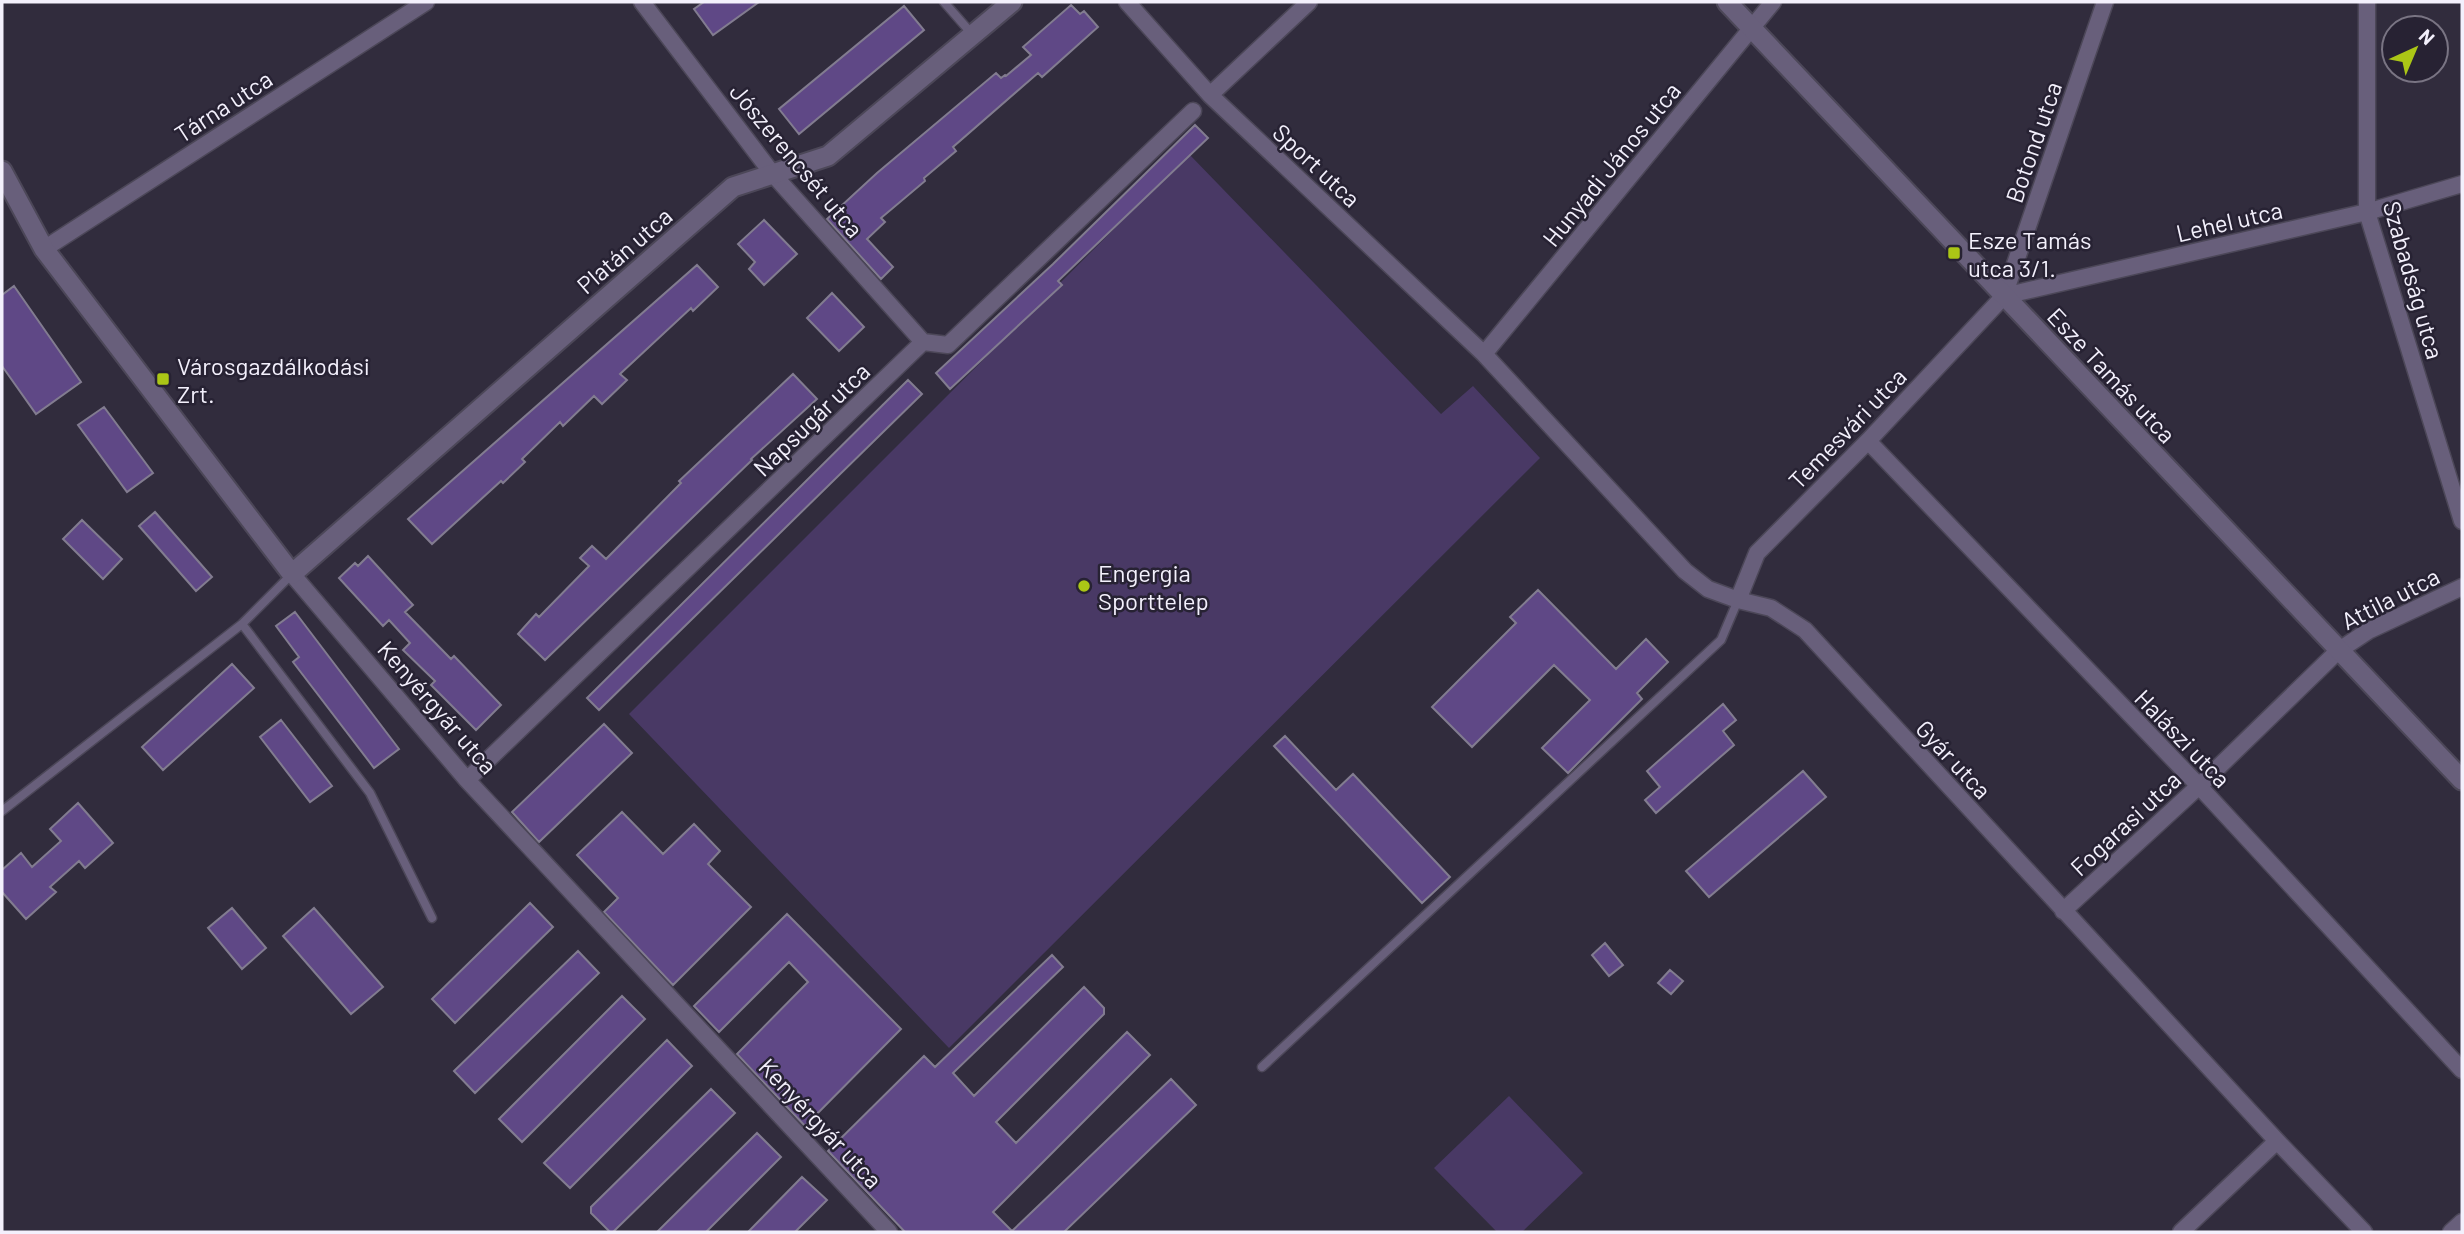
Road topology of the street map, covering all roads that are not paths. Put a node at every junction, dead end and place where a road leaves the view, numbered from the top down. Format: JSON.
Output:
{"nodes":[{"id":1,"x":426,"y":2,"type":"edge"},
{"id":2,"x":642,"y":2,"type":"edge"},
{"id":3,"x":944,"y":2,"type":"edge"},
{"id":4,"x":1012,"y":2,"type":"edge"},
{"id":5,"x":1127,"y":2,"type":"edge"},
{"id":6,"x":1309,"y":2,"type":"edge"},
{"id":7,"x":1727,"y":2,"type":"edge"},
{"id":8,"x":1773,"y":2,"type":"edge"},
{"id":9,"x":2105,"y":2,"type":"edge"},
{"id":10,"x":2367,"y":2,"type":"edge"},
{"id":11,"x":1752,"y":28,"type":"junction"},
{"id":12,"x":973,"y":35,"type":"junction"},
{"id":13,"x":1210,"y":95,"type":"junction"},
{"id":14,"x":1194,"y":111,"type":"dead end"},
{"id":15,"x":2,"y":171,"type":"edge"},
{"id":16,"x":772,"y":173,"type":"junction"},
{"id":17,"x":2462,"y":184,"type":"edge"},
{"id":18,"x":2367,"y":212,"type":"junction"},
{"id":19,"x":44,"y":249,"type":"junction"},
{"id":20,"x":2004,"y":296,"type":"junction"},
{"id":21,"x":923,"y":342,"type":"junction"},
{"id":22,"x":1484,"y":354,"type":"junction"},
{"id":23,"x":1868,"y":441,"type":"junction"},
{"id":24,"x":2462,"y":521,"type":"edge"},
{"id":25,"x":292,"y":574,"type":"junction"},
{"id":26,"x":2462,"y":587,"type":"edge"},
{"id":27,"x":1738,"y":600,"type":"junction"},
{"id":28,"x":242,"y":624,"type":"junction"},
{"id":29,"x":2338,"y":650,"type":"junction"},
{"id":30,"x":467,"y":780,"type":"junction"},
{"id":31,"x":2462,"y":780,"type":"edge"},
{"id":32,"x":2199,"y":786,"type":"junction"},
{"id":33,"x":2,"y":811,"type":"edge"},
{"id":34,"x":2063,"y":911,"type":"junction"},
{"id":35,"x":432,"y":919,"type":"dead end"},
{"id":36,"x":1262,"y":1068,"type":"dead end"},
{"id":37,"x":2462,"y":1070,"type":"edge"},
{"id":38,"x":2277,"y":1142,"type":"junction"},
{"id":39,"x":2462,"y":1222,"type":"edge"},
{"id":40,"x":889,"y":1232,"type":"edge"},
{"id":41,"x":2181,"y":1232,"type":"edge"},
{"id":42,"x":2364,"y":1232,"type":"edge"},
{"id":43,"x":2451,"y":1232,"type":"edge"}],
"edges":[{"from":1,"to":19,"type":"street","name":"Tárna utca"},
{"from":2,"to":16,"type":"street","name":"Jószerencsét utca"},
{"from":3,"to":12,"type":"lane"},
{"from":4,"to":12,"type":"street","name":"Platán utca"},
{"from":5,"to":13,"type":"street","name":"Sport utca"},
{"from":6,"to":13,"type":"street"},
{"from":7,"to":11,"type":"street","name":"Esze Tamás utca"},
{"from":8,"to":11,"type":"street","name":"Hunyadi János utca"},
{"from":9,"to":20,"type":"street","name":"Botond utca"},
{"from":10,"to":18,"type":"street","name":"Szabadság utca"},
{"from":11,"to":20,"type":"street","name":"Esze Tamás utca"},
{"from":11,"to":22,"type":"street","name":"Hunyadi János utca"},
{"from":12,"to":16,"type":"street","name":"Platán utca"},
{"from":13,"to":22,"type":"street","name":"Sport utca"},
{"from":14,"to":21,"type":"street"},
{"from":15,"to":19,"type":"street","name":"Kenyérgyár utca"},
{"from":16,"to":21,"type":"street","name":"Jószerencsét utca"},
{"from":16,"to":25,"type":"street","name":"Platán utca"},
{"from":17,"to":18,"type":"street","name":"Lehel utca"},
{"from":18,"to":20,"type":"street","name":"Lehel utca"},
{"from":18,"to":24,"type":"street","name":"Szabadság utca"},
{"from":19,"to":25,"type":"street","name":"Kenyérgyár utca"},
{"from":20,"to":23,"type":"street","name":"Temesvári utca"},
{"from":20,"to":29,"type":"street","name":"Esze Tamás utca"},
{"from":21,"to":30,"type":"street","name":"Napsugár utca"},
{"from":22,"to":27,"type":"street","name":"Gyár utca"},
{"from":23,"to":27,"type":"street","name":"Temesvári utca"},
{"from":23,"to":32,"type":"street","name":"Halászi utca"},
{"from":25,"to":28,"type":"lane"},
{"from":25,"to":30,"type":"street","name":"Kenyérgyár utca"},
{"from":26,"to":29,"type":"street","name":"Attila utca"},
{"from":27,"to":34,"type":"street","name":"Gyár utca"},
{"from":27,"to":36,"type":"lane"},
{"from":28,"to":33,"type":"lane"},
{"from":28,"to":35,"type":"lane"},
{"from":29,"to":31,"type":"street","name":"Esze Tamás utca"},
{"from":29,"to":32,"type":"street","name":"Fogarasi utca"},
{"from":30,"to":40,"type":"street","name":"Kenyérgyár utca"},
{"from":32,"to":34,"type":"street","name":"Fogarasi utca"},
{"from":32,"to":37,"type":"street","name":"Halászi utca"},
{"from":34,"to":38,"type":"street","name":"Gyár utca"},
{"from":38,"to":41,"type":"street"},
{"from":38,"to":42,"type":"street","name":"Gyár utca"},
{"from":39,"to":43,"type":"street"}]}
